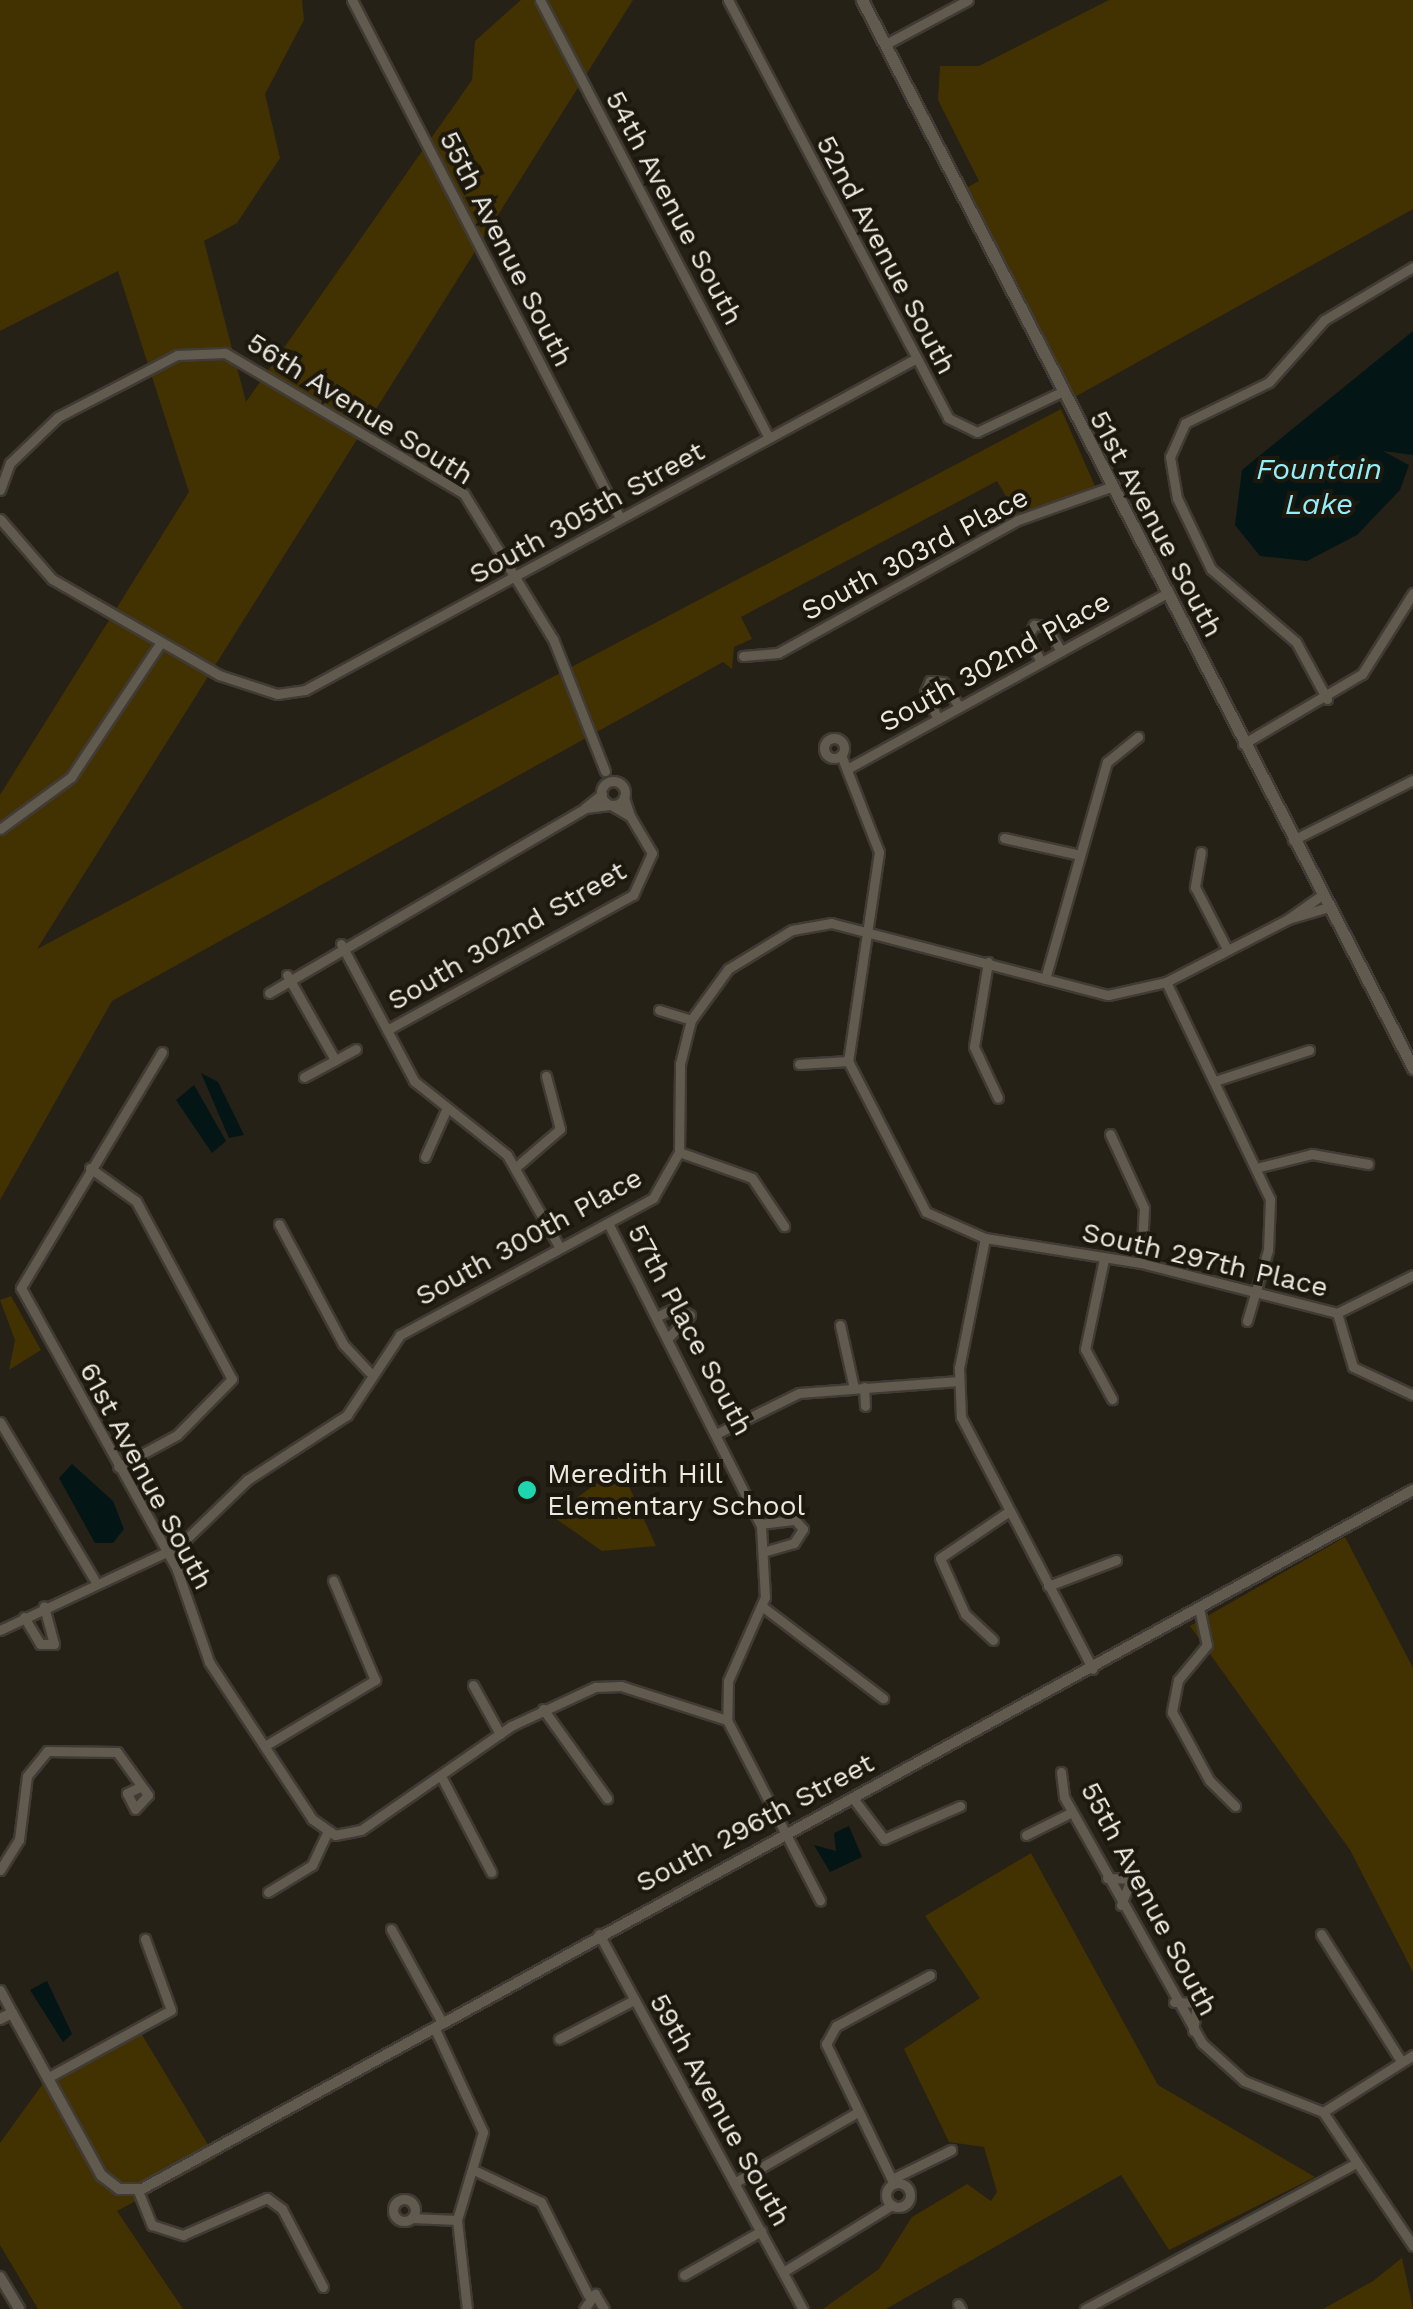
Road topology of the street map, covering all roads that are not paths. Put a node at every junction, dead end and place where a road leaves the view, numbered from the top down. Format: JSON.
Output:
{"nodes":[{"id":1,"x":352,"y":0,"type":"edge"},
{"id":2,"x":540,"y":0,"type":"edge"},
{"id":3,"x":728,"y":0,"type":"edge"},
{"id":4,"x":862,"y":0,"type":"edge"},
{"id":5,"x":968,"y":0,"type":"edge"},
{"id":6,"x":886,"y":44,"type":"junction"},
{"id":7,"x":1413,"y":268,"type":"edge"},
{"id":8,"x":915,"y":359,"type":"junction"},
{"id":9,"x":1059,"y":393,"type":"junction"},
{"id":10,"x":769,"y":438,"type":"junction"},
{"id":11,"x":1108,"y":488,"type":"junction"},
{"id":12,"x":0,"y":490,"type":"edge"},
{"id":13,"x":620,"y":518,"type":"junction"},
{"id":14,"x":0,"y":519,"type":"edge"},
{"id":15,"x":518,"y":577,"type":"junction"},
{"id":16,"x":1413,"y":593,"type":"edge"},
{"id":17,"x":1164,"y":595,"type":"junction"},
{"id":18,"x":160,"y":642,"type":"junction"},
{"id":19,"x":1061,"y":651,"type":"junction"},
{"id":20,"x":743,"y":656,"type":"dead end"},
{"id":21,"x":1041,"y":662,"type":"junction"},
{"id":22,"x":1326,"y":699,"type":"junction"},
{"id":23,"x":959,"y":707,"type":"junction"},
{"id":24,"x":938,"y":719,"type":"junction"},
{"id":25,"x":1138,"y":737,"type":"dead end"},
{"id":26,"x":1243,"y":744,"type":"junction"},
{"id":27,"x":841,"y":756,"type":"dead end"},
{"id":28,"x":847,"y":769,"type":"junction"},
{"id":29,"x":605,"y":772,"type":"junction"},
{"id":30,"x":1413,"y":780,"type":"edge"},
{"id":31,"x":616,"y":782,"type":"junction"},
{"id":32,"x":602,"y":791,"type":"junction"},
{"id":33,"x":624,"y":798,"type":"junction"},
{"id":34,"x":610,"y":805,"type":"junction"},
{"id":35,"x":585,"y":808,"type":"junction"},
{"id":36,"x":630,"y":816,"type":"junction"},
{"id":37,"x":0,"y":829,"type":"edge"},
{"id":38,"x":1004,"y":838,"type":"dead end"},
{"id":39,"x":1293,"y":840,"type":"junction"},
{"id":40,"x":1201,"y":852,"type":"dead end"},
{"id":41,"x":1080,"y":855,"type":"junction"},
{"id":42,"x":648,"y":880,"type":"joint"},
{"id":43,"x":1326,"y":901,"type":"junction"},
{"id":44,"x":867,"y":932,"type":"junction"},
{"id":45,"x":341,"y":944,"type":"junction"},
{"id":46,"x":1228,"y":948,"type":"junction"},
{"id":47,"x":988,"y":962,"type":"junction"},
{"id":48,"x":287,"y":974,"type":"junction"},
{"id":49,"x":1046,"y":979,"type":"junction"},
{"id":50,"x":1166,"y":982,"type":"junction"},
{"id":51,"x":269,"y":993,"type":"dead end"},
{"id":52,"x":659,"y":1010,"type":"dead end"},
{"id":53,"x":692,"y":1020,"type":"junction"},
{"id":54,"x":387,"y":1030,"type":"junction"},
{"id":55,"x":356,"y":1049,"type":"dead end"},
{"id":56,"x":1310,"y":1050,"type":"dead end"},
{"id":57,"x":162,"y":1052,"type":"dead end"},
{"id":58,"x":335,"y":1060,"type":"junction"},
{"id":59,"x":848,"y":1060,"type":"junction"},
{"id":60,"x":799,"y":1064,"type":"dead end"},
{"id":61,"x":1413,"y":1068,"type":"edge"},
{"id":62,"x":546,"y":1076,"type":"dead end"},
{"id":63,"x":304,"y":1077,"type":"dead end"},
{"id":64,"x":1218,"y":1080,"type":"junction"},
{"id":65,"x":998,"y":1098,"type":"dead end"},
{"id":66,"x":446,"y":1110,"type":"junction"},
{"id":67,"x":1110,"y":1134,"type":"dead end"},
{"id":68,"x":680,"y":1152,"type":"junction"},
{"id":69,"x":425,"y":1158,"type":"dead end"},
{"id":70,"x":1368,"y":1164,"type":"dead end"},
{"id":71,"x":1260,"y":1166,"type":"junction"},
{"id":72,"x":516,"y":1167,"type":"junction"},
{"id":73,"x":90,"y":1168,"type":"junction"},
{"id":74,"x":608,"y":1223,"type":"junction"},
{"id":75,"x":279,"y":1224,"type":"dead end"},
{"id":76,"x":784,"y":1226,"type":"dead end"},
{"id":77,"x":984,"y":1238,"type":"junction"},
{"id":78,"x":560,"y":1248,"type":"junction"},
{"id":79,"x":1104,"y":1259,"type":"junction"},
{"id":80,"x":1141,"y":1263,"type":"junction"},
{"id":81,"x":1413,"y":1275,"type":"edge"},
{"id":82,"x":1254,"y":1295,"type":"junction"},
{"id":83,"x":1336,"y":1313,"type":"junction"},
{"id":84,"x":658,"y":1316,"type":"junction"},
{"id":85,"x":1247,"y":1321,"type":"dead end"},
{"id":86,"x":840,"y":1325,"type":"dead end"},
{"id":87,"x":669,"y":1337,"type":"junction"},
{"id":88,"x":369,"y":1372,"type":"junction"},
{"id":89,"x":958,"y":1381,"type":"junction"},
{"id":90,"x":859,"y":1388,"type":"junction"},
{"id":91,"x":1413,"y":1396,"type":"edge"},
{"id":92,"x":1112,"y":1399,"type":"dead end"},
{"id":93,"x":865,"y":1406,"type":"dead end"},
{"id":94,"x":0,"y":1422,"type":"edge"},
{"id":95,"x":720,"y":1432,"type":"junction"},
{"id":96,"x":118,"y":1467,"type":"junction"},
{"id":97,"x":1413,"y":1490,"type":"edge"},
{"id":98,"x":1008,"y":1512,"type":"junction"},
{"id":99,"x":760,"y":1524,"type":"junction"},
{"id":100,"x":166,"y":1550,"type":"junction"},
{"id":101,"x":766,"y":1550,"type":"junction"},
{"id":102,"x":1116,"y":1560,"type":"dead end"},
{"id":103,"x":94,"y":1579,"type":"junction"},
{"id":104,"x":332,"y":1580,"type":"dead end"},
{"id":105,"x":1048,"y":1586,"type":"junction"},
{"id":106,"x":44,"y":1606,"type":"junction"},
{"id":107,"x":763,"y":1607,"type":"junction"},
{"id":108,"x":1199,"y":1608,"type":"junction"},
{"id":109,"x":24,"y":1617,"type":"junction"},
{"id":110,"x":0,"y":1630,"type":"edge"},
{"id":111,"x":993,"y":1640,"type":"dead end"},
{"id":112,"x":1093,"y":1669,"type":"junction"},
{"id":113,"x":473,"y":1686,"type":"dead end"},
{"id":114,"x":883,"y":1698,"type":"dead end"},
{"id":115,"x":543,"y":1709,"type":"junction"},
{"id":116,"x":727,"y":1720,"type":"junction"},
{"id":117,"x":500,"y":1734,"type":"junction"},
{"id":118,"x":268,"y":1744,"type":"junction"},
{"id":119,"x":1061,"y":1772,"type":"dead end"},
{"id":120,"x":443,"y":1780,"type":"junction"},
{"id":121,"x":140,"y":1787,"type":"dead end"},
{"id":122,"x":852,"y":1797,"type":"junction"},
{"id":123,"x":607,"y":1798,"type":"dead end"},
{"id":124,"x":960,"y":1806,"type":"dead end"},
{"id":125,"x":1234,"y":1806,"type":"dead end"},
{"id":126,"x":1072,"y":1812,"type":"junction"},
{"id":127,"x":328,"y":1831,"type":"junction"},
{"id":128,"x":782,"y":1834,"type":"junction"},
{"id":129,"x":1026,"y":1835,"type":"dead end"},
{"id":130,"x":0,"y":1870,"type":"edge"},
{"id":131,"x":491,"y":1872,"type":"dead end"},
{"id":132,"x":1107,"y":1878,"type":"junction"},
{"id":133,"x":268,"y":1892,"type":"dead end"},
{"id":134,"x":820,"y":1900,"type":"dead end"},
{"id":135,"x":1121,"y":1905,"type":"junction"},
{"id":136,"x":391,"y":1929,"type":"dead end"},
{"id":137,"x":599,"y":1932,"type":"junction"},
{"id":138,"x":1321,"y":1934,"type":"dead end"},
{"id":139,"x":145,"y":1939,"type":"dead end"},
{"id":140,"x":930,"y":1975,"type":"dead end"},
{"id":141,"x":0,"y":1990,"type":"edge"},
{"id":142,"x":634,"y":2000,"type":"junction"},
{"id":143,"x":1174,"y":2002,"type":"junction"},
{"id":144,"x":12,"y":2013,"type":"junction"},
{"id":145,"x":0,"y":2020,"type":"edge"},
{"id":146,"x":438,"y":2025,"type":"junction"},
{"id":147,"x":1194,"y":2031,"type":"junction"},
{"id":148,"x":560,"y":2039,"type":"dead end"},
{"id":149,"x":1413,"y":2054,"type":"edge"},
{"id":150,"x":1400,"y":2061,"type":"junction"},
{"id":151,"x":46,"y":2078,"type":"junction"},
{"id":152,"x":858,"y":2112,"type":"junction"},
{"id":153,"x":1322,"y":2112,"type":"junction"},
{"id":154,"x":951,"y":2150,"type":"dead end"},
{"id":155,"x":1356,"y":2163,"type":"junction"},
{"id":156,"x":476,"y":2171,"type":"junction"},
{"id":157,"x":893,"y":2182,"type":"junction"},
{"id":158,"x":734,"y":2183,"type":"junction"},
{"id":159,"x":138,"y":2190,"type":"junction"},
{"id":160,"x":892,"y":2205,"type":"junction"},
{"id":161,"x":412,"y":2218,"type":"dead end"},
{"id":162,"x":458,"y":2220,"type":"junction"},
{"id":163,"x":761,"y":2232,"type":"junction"},
{"id":164,"x":1413,"y":2246,"type":"edge"},
{"id":165,"x":783,"y":2272,"type":"junction"},
{"id":166,"x":684,"y":2275,"type":"dead end"},
{"id":167,"x":0,"y":2278,"type":"edge"},
{"id":168,"x":324,"y":2287,"type":"dead end"},
{"id":169,"x":588,"y":2295,"type":"junction"},
{"id":170,"x":19,"y":2309,"type":"edge"},
{"id":171,"x":467,"y":2309,"type":"edge"},
{"id":172,"x":584,"y":2309,"type":"edge"},
{"id":173,"x":604,"y":2309,"type":"edge"},
{"id":174,"x":803,"y":2309,"type":"edge"},
{"id":175,"x":1085,"y":2309,"type":"edge"}],
"edges":[{"from":1,"to":13,"type":"street","name":"55th Avenue South"},
{"from":2,"to":10,"type":"street","name":"54th Avenue South"},
{"from":3,"to":8,"type":"street","name":"52nd Avenue South"},
{"from":4,"to":6,"type":"main road","name":"51st Avenue South"},
{"from":5,"to":6,"type":"street"},
{"from":6,"to":9,"type":"main road","name":"51st Avenue South"},
{"from":7,"to":22,"type":"street"},
{"from":8,"to":9,"type":"street","name":"52nd Avenue South"},
{"from":8,"to":10,"type":"street","name":"South 305th Street"},
{"from":9,"to":11,"type":"main road","name":"51st Avenue South"},
{"from":10,"to":13,"type":"street","name":"South 305th Street"},
{"from":11,"to":17,"type":"main road","name":"51st Avenue South"},
{"from":11,"to":20,"type":"street","name":"South 303rd Place"},
{"from":12,"to":15,"type":"street","name":"56th Avenue South"},
{"from":13,"to":15,"type":"street","name":"South 305th Street"},
{"from":14,"to":18,"type":"street"},
{"from":15,"to":18,"type":"street","name":"South 305th Street"},
{"from":15,"to":29,"type":"street","name":"56th Avenue South"},
{"from":16,"to":22,"type":"street"},
{"from":17,"to":19,"type":"street","name":"South 302nd Place"},
{"from":17,"to":26,"type":"main road","name":"51st Avenue South"},
{"from":18,"to":37,"type":"street"},
{"from":19,"to":21,"type":"street","name":"South 302nd Place"},
{"from":19,"to":21,"type":"street"},
{"from":21,"to":23,"type":"street","name":"South 302nd Place"},
{"from":22,"to":26,"type":"street"},
{"from":23,"to":24,"type":"street","name":"South 302nd Place"},
{"from":23,"to":24,"type":"street"},
{"from":24,"to":28,"type":"street","name":"South 302nd Place"},
{"from":25,"to":41,"type":"street"},
{"from":26,"to":39,"type":"main road","name":"51st Avenue South"},
{"from":27,"to":28,"type":"street"},
{"from":28,"to":44,"type":"street"},
{"from":29,"to":31,"type":"street","name":"56th Avenue South"},
{"from":29,"to":32,"type":"street","name":"56th Avenue South"},
{"from":30,"to":39,"type":"street"},
{"from":31,"to":32,"type":"street"},
{"from":31,"to":33,"type":"street","name":"56th Avenue South"},
{"from":32,"to":34,"type":"street"},
{"from":32,"to":35,"type":"street"},
{"from":33,"to":34,"type":"street"},
{"from":33,"to":36,"type":"street","name":"56th Avenue South"},
{"from":34,"to":35,"type":"street"},
{"from":34,"to":36,"type":"street"},
{"from":35,"to":45,"type":"street"},
{"from":36,"to":42,"type":"street","name":"56th Avenue South"},
{"from":38,"to":41,"type":"street"},
{"from":39,"to":43,"type":"main road","name":"51st Avenue South"},
{"from":40,"to":46,"type":"street"},
{"from":41,"to":49,"type":"street"},
{"from":42,"to":54,"type":"street","name":"South 302nd Street"},
{"from":43,"to":46,"type":"street"},
{"from":43,"to":61,"type":"main road","name":"51st Avenue South"},
{"from":44,"to":47,"type":"street"},
{"from":44,"to":53,"type":"street"},
{"from":44,"to":59,"type":"street"},
{"from":45,"to":48,"type":"street"},
{"from":45,"to":54,"type":"street"},
{"from":46,"to":50,"type":"street"},
{"from":47,"to":49,"type":"street"},
{"from":47,"to":65,"type":"street"},
{"from":48,"to":51,"type":"street"},
{"from":48,"to":58,"type":"street"},
{"from":49,"to":50,"type":"street"},
{"from":50,"to":64,"type":"street"},
{"from":52,"to":53,"type":"street"},
{"from":53,"to":68,"type":"street"},
{"from":54,"to":66,"type":"street"},
{"from":55,"to":58,"type":"street"},
{"from":56,"to":64,"type":"street"},
{"from":57,"to":73,"type":"street"},
{"from":58,"to":63,"type":"street"},
{"from":59,"to":60,"type":"street"},
{"from":59,"to":77,"type":"street","name":"South 297th Place"},
{"from":62,"to":72,"type":"street"},
{"from":64,"to":71,"type":"street"},
{"from":66,"to":69,"type":"street"},
{"from":66,"to":72,"type":"street"},
{"from":67,"to":80,"type":"street"},
{"from":68,"to":74,"type":"street","name":"South 300th Place"},
{"from":68,"to":76,"type":"street"},
{"from":70,"to":71,"type":"street"},
{"from":71,"to":82,"type":"street"},
{"from":72,"to":78,"type":"street"},
{"from":73,"to":96,"type":"street","name":"61st Avenue South"},
{"from":73,"to":96,"type":"street"},
{"from":74,"to":78,"type":"street","name":"South 300th Place"},
{"from":74,"to":84,"type":"street","name":"57th Place South"},
{"from":75,"to":88,"type":"street"},
{"from":77,"to":79,"type":"street","name":"South 297th Place"},
{"from":77,"to":89,"type":"street"},
{"from":78,"to":88,"type":"street","name":"South 300th Place"},
{"from":79,"to":80,"type":"street","name":"South 297th Place"},
{"from":79,"to":92,"type":"street"},
{"from":80,"to":82,"type":"street","name":"South 297th Place"},
{"from":81,"to":83,"type":"street","name":"South 297th Place"},
{"from":82,"to":83,"type":"street","name":"South 297th Place"},
{"from":82,"to":85,"type":"street"},
{"from":83,"to":91,"type":"street"},
{"from":84,"to":87,"type":"street","name":"57th Place South"},
{"from":84,"to":87,"type":"street"},
{"from":86,"to":90,"type":"street"},
{"from":87,"to":95,"type":"street","name":"57th Place South"},
{"from":88,"to":100,"type":"street","name":"South 300th Place"},
{"from":89,"to":90,"type":"street"},
{"from":89,"to":98,"type":"street"},
{"from":90,"to":93,"type":"street"},
{"from":90,"to":95,"type":"street"},
{"from":94,"to":103,"type":"street"},
{"from":95,"to":99,"type":"street","name":"57th Place South"},
{"from":96,"to":100,"type":"street","name":"61st Avenue South"},
{"from":97,"to":108,"type":"street","name":"South 296th Street"},
{"from":98,"to":105,"type":"street"},
{"from":98,"to":111,"type":"street"},
{"from":99,"to":101,"type":"street","name":"57th Place South"},
{"from":99,"to":101,"type":"street"},
{"from":100,"to":103,"type":"street","name":"South 300th Place"},
{"from":100,"to":118,"type":"street","name":"61st Avenue South"},
{"from":101,"to":107,"type":"street","name":"57th Place South"},
{"from":102,"to":105,"type":"street"},
{"from":103,"to":106,"type":"street","name":"South 300th Place"},
{"from":104,"to":118,"type":"street"},
{"from":105,"to":112,"type":"street"},
{"from":106,"to":109,"type":"street","name":"South 300th Place"},
{"from":106,"to":109,"type":"street"},
{"from":107,"to":114,"type":"street"},
{"from":107,"to":116,"type":"street","name":"57th Place South"},
{"from":108,"to":112,"type":"street","name":"South 296th Street"},
{"from":108,"to":125,"type":"street"},
{"from":109,"to":110,"type":"street","name":"South 300th Place"},
{"from":112,"to":122,"type":"street","name":"South 296th Street"},
{"from":113,"to":117,"type":"street"},
{"from":115,"to":116,"type":"street"},
{"from":115,"to":117,"type":"street"},
{"from":115,"to":123,"type":"street"},
{"from":116,"to":128,"type":"street"},
{"from":117,"to":120,"type":"street"},
{"from":118,"to":127,"type":"street","name":"61st Avenue South"},
{"from":119,"to":126,"type":"street","name":"55th Avenue South"},
{"from":120,"to":127,"type":"street"},
{"from":120,"to":131,"type":"street"},
{"from":121,"to":130,"type":"street"},
{"from":122,"to":124,"type":"street"},
{"from":122,"to":128,"type":"street","name":"South 296th Street"},
{"from":126,"to":129,"type":"street"},
{"from":126,"to":132,"type":"street","name":"55th Avenue South"},
{"from":127,"to":133,"type":"street"},
{"from":128,"to":134,"type":"street"},
{"from":128,"to":137,"type":"street","name":"South 296th Street"},
{"from":132,"to":135,"type":"street","name":"55th Avenue South"},
{"from":132,"to":135,"type":"street"},
{"from":135,"to":143,"type":"street","name":"55th Avenue South"},
{"from":136,"to":146,"type":"street"},
{"from":137,"to":142,"type":"street","name":"59th Avenue South"},
{"from":137,"to":146,"type":"street","name":"South 296th Street"},
{"from":138,"to":150,"type":"street"},
{"from":139,"to":151,"type":"street"},
{"from":140,"to":152,"type":"street"},
{"from":141,"to":144,"type":"street"},
{"from":142,"to":148,"type":"street"},
{"from":142,"to":158,"type":"street","name":"59th Avenue South"},
{"from":143,"to":147,"type":"street","name":"55th Avenue South"},
{"from":143,"to":147,"type":"street"},
{"from":144,"to":145,"type":"street"},
{"from":144,"to":151,"type":"street"},
{"from":146,"to":156,"type":"street"},
{"from":146,"to":159,"type":"street","name":"South 296th Street"},
{"from":147,"to":153,"type":"street","name":"55th Avenue South"},
{"from":149,"to":150,"type":"street"},
{"from":150,"to":153,"type":"street"},
{"from":151,"to":159,"type":"street"},
{"from":152,"to":157,"type":"street"},
{"from":152,"to":158,"type":"street"},
{"from":153,"to":155,"type":"street"},
{"from":154,"to":157,"type":"street"},
{"from":155,"to":164,"type":"street"},
{"from":155,"to":175,"type":"street"},
{"from":156,"to":162,"type":"street"},
{"from":156,"to":169,"type":"street"},
{"from":157,"to":160,"type":"street"},
{"from":157,"to":160,"type":"street"},
{"from":158,"to":163,"type":"street","name":"59th Avenue South"},
{"from":159,"to":168,"type":"street"},
{"from":160,"to":165,"type":"street"},
{"from":161,"to":162,"type":"street"},
{"from":162,"to":171,"type":"street"},
{"from":163,"to":165,"type":"street","name":"59th Avenue South"},
{"from":163,"to":166,"type":"street"},
{"from":165,"to":174,"type":"street","name":"59th Avenue South"},
{"from":167,"to":170,"type":"street"},
{"from":169,"to":172,"type":"street"},
{"from":169,"to":173,"type":"street"}]}
